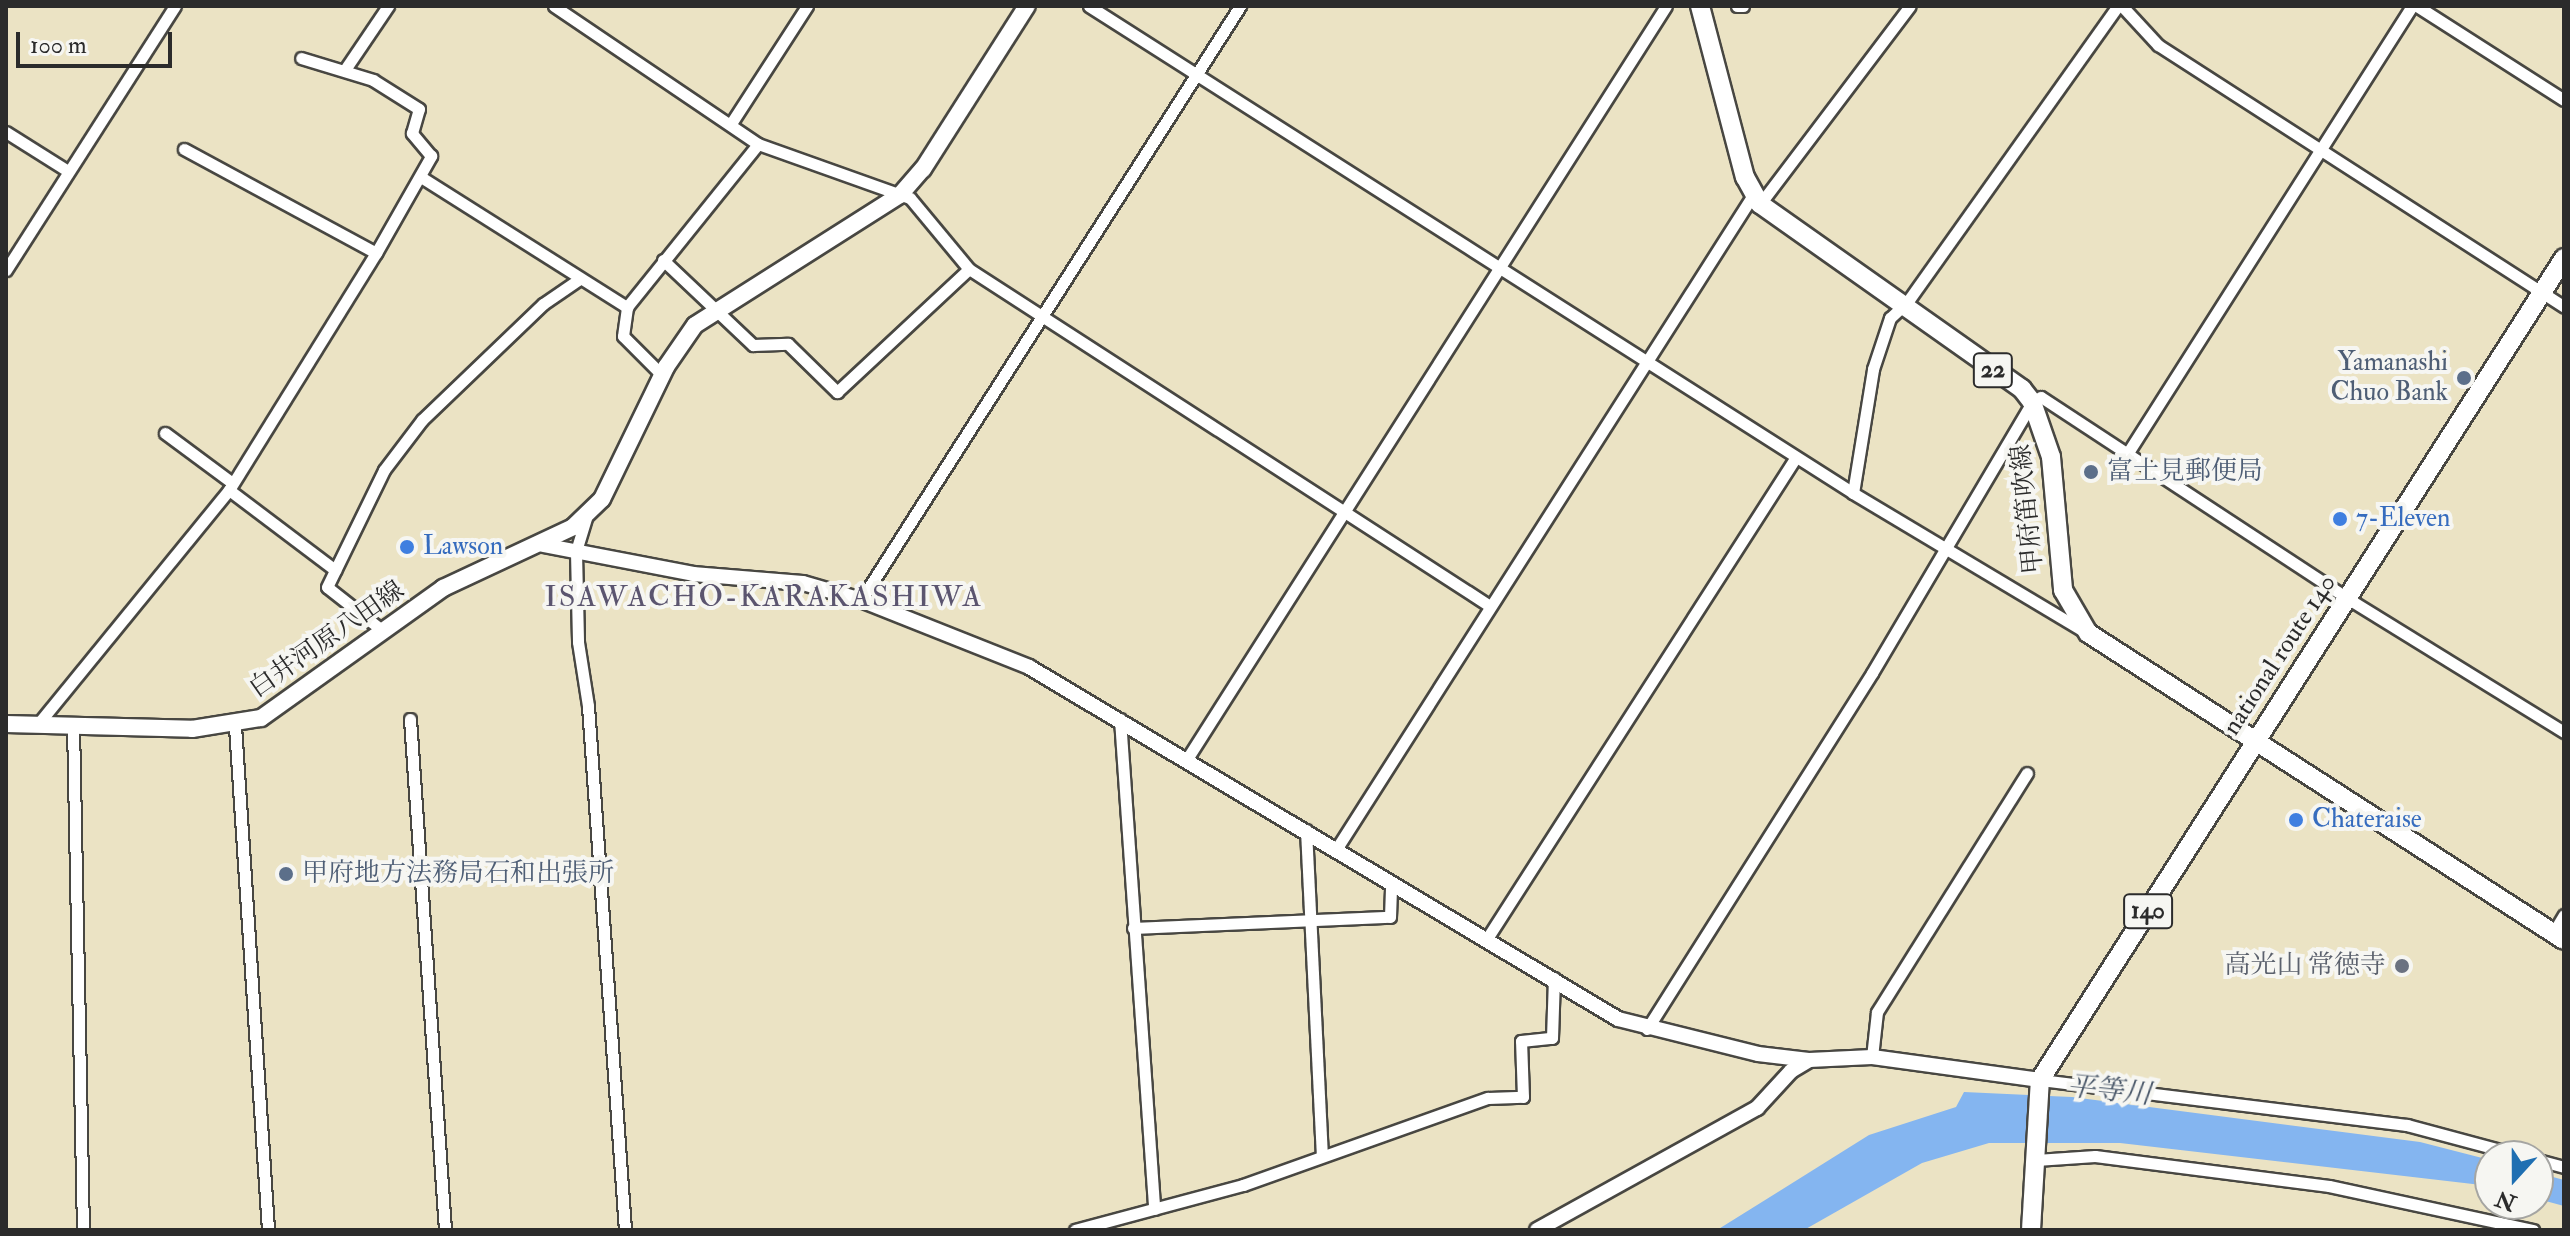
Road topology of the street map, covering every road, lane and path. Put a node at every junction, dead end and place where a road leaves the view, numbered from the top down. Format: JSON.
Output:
{"nodes":[{"id":1,"x":175,"y":6,"type":"edge"},
{"id":2,"x":388,"y":6,"type":"edge"},
{"id":3,"x":554,"y":6,"type":"edge"},
{"id":4,"x":807,"y":6,"type":"edge"},
{"id":5,"x":1027,"y":6,"type":"edge"},
{"id":6,"x":1089,"y":6,"type":"edge"},
{"id":7,"x":1240,"y":6,"type":"edge"},
{"id":8,"x":1666,"y":6,"type":"edge"},
{"id":9,"x":1700,"y":6,"type":"edge"},
{"id":10,"x":1910,"y":6,"type":"edge"},
{"id":11,"x":2120,"y":6,"type":"edge"},
{"id":12,"x":2414,"y":6,"type":"edge"},
{"id":13,"x":301,"y":58,"type":"dead end"},
{"id":14,"x":346,"y":68,"type":"junction"},
{"id":15,"x":1196,"y":75,"type":"junction"},
{"id":16,"x":2564,"y":100,"type":"edge"},
{"id":17,"x":732,"y":122,"type":"junction"},
{"id":18,"x":6,"y":132,"type":"edge"},
{"id":19,"x":758,"y":144,"type":"junction"},
{"id":20,"x":184,"y":149,"type":"dead end"},
{"id":21,"x":2320,"y":151,"type":"junction"},
{"id":22,"x":68,"y":171,"type":"junction"},
{"id":23,"x":421,"y":177,"type":"junction"},
{"id":24,"x":900,"y":195,"type":"junction"},
{"id":25,"x":1756,"y":200,"type":"junction"},
{"id":26,"x":376,"y":253,"type":"junction"},
{"id":27,"x":2564,"y":258,"type":"edge"},
{"id":28,"x":663,"y":260,"type":"junction"},
{"id":29,"x":1500,"y":267,"type":"junction"},
{"id":30,"x":969,"y":269,"type":"junction"},
{"id":31,"x":6,"y":270,"type":"edge"},
{"id":32,"x":578,"y":280,"type":"junction"},
{"id":33,"x":2542,"y":293,"type":"junction"},
{"id":34,"x":627,"y":307,"type":"junction"},
{"id":35,"x":1900,"y":307,"type":"junction"},
{"id":36,"x":2564,"y":307,"type":"edge"},
{"id":37,"x":714,"y":309,"type":"junction"},
{"id":38,"x":1042,"y":318,"type":"junction"},
{"id":39,"x":1647,"y":359,"type":"junction"},
{"id":40,"x":662,"y":375,"type":"junction"},
{"id":41,"x":2032,"y":402,"type":"junction"},
{"id":42,"x":165,"y":433,"type":"dead end"},
{"id":43,"x":2129,"y":451,"type":"junction"},
{"id":44,"x":1796,"y":457,"type":"junction"},
{"id":45,"x":230,"y":486,"type":"junction"},
{"id":46,"x":1853,"y":493,"type":"junction"},
{"id":47,"x":1344,"y":510,"type":"junction"},
{"id":48,"x":587,"y":515,"type":"junction"},
{"id":49,"x":543,"y":545,"type":"junction"},
{"id":50,"x":1945,"y":546,"type":"junction"},
{"id":51,"x":576,"y":552,"type":"junction"},
{"id":52,"x":335,"y":570,"type":"junction"},
{"id":53,"x":2347,"y":598,"type":"junction"},
{"id":54,"x":861,"y":600,"type":"junction"},
{"id":55,"x":1490,"y":606,"type":"junction"},
{"id":56,"x":383,"y":631,"type":"junction"},
{"id":57,"x":2088,"y":633,"type":"junction"},
{"id":58,"x":410,"y":719,"type":"dead end"},
{"id":59,"x":1120,"y":719,"type":"junction"},
{"id":60,"x":6,"y":724,"type":"edge"},
{"id":61,"x":38,"y":724,"type":"junction"},
{"id":62,"x":73,"y":724,"type":"junction"},
{"id":63,"x":235,"y":726,"type":"junction"},
{"id":64,"x":2564,"y":732,"type":"edge"},
{"id":65,"x":2255,"y":742,"type":"junction"},
{"id":66,"x":1187,"y":759,"type":"junction"},
{"id":67,"x":2027,"y":773,"type":"dead end"},
{"id":68,"x":1306,"y":830,"type":"junction"},
{"id":69,"x":1337,"y":848,"type":"junction"},
{"id":70,"x":1391,"y":882,"type":"junction"},
{"id":71,"x":2564,"y":915,"type":"edge"},
{"id":72,"x":1309,"y":919,"type":"junction"},
{"id":73,"x":1133,"y":928,"type":"junction"},
{"id":74,"x":1488,"y":937,"type":"junction"},
{"id":75,"x":2558,"y":937,"type":"edge"},
{"id":76,"x":1554,"y":978,"type":"junction"},
{"id":77,"x":1647,"y":1029,"type":"junction"},
{"id":78,"x":1872,"y":1057,"type":"junction"},
{"id":79,"x":1809,"y":1060,"type":"junction"},
{"id":80,"x":2040,"y":1083,"type":"junction"},
{"id":81,"x":2474,"y":1143,"type":"edge"},
{"id":82,"x":1322,"y":1156,"type":"junction"},
{"id":83,"x":2036,"y":1158,"type":"junction"},
{"id":84,"x":1154,"y":1209,"type":"junction"},
{"id":85,"x":83,"y":1230,"type":"edge"},
{"id":86,"x":268,"y":1230,"type":"edge"},
{"id":87,"x":445,"y":1230,"type":"edge"},
{"id":88,"x":625,"y":1230,"type":"edge"},
{"id":89,"x":1075,"y":1230,"type":"edge"},
{"id":90,"x":1537,"y":1230,"type":"edge"},
{"id":91,"x":2031,"y":1230,"type":"edge"},
{"id":92,"x":2533,"y":1230,"type":"edge"}],
"edges":[{"from":1,"to":22,"type":"street"},
{"from":2,"to":14,"type":"street"},
{"from":3,"to":17,"type":"street"},
{"from":4,"to":17,"type":"street"},
{"from":5,"to":24,"type":"main road","name":"白井河原八田線"},
{"from":6,"to":15,"type":"street"},
{"from":7,"to":15,"type":"street"},
{"from":8,"to":29,"type":"street"},
{"from":9,"to":25,"type":"main road"},
{"from":10,"to":25,"type":"street"},
{"from":11,"to":21,"type":"street"},
{"from":11,"to":35,"type":"street"},
{"from":12,"to":16,"type":"street"},
{"from":12,"to":21,"type":"street"},
{"from":13,"to":14,"type":"street"},
{"from":14,"to":23,"type":"street"},
{"from":15,"to":29,"type":"street"},
{"from":15,"to":38,"type":"street"},
{"from":17,"to":19,"type":"street"},
{"from":18,"to":22,"type":"street"},
{"from":19,"to":24,"type":"street"},
{"from":19,"to":28,"type":"street"},
{"from":20,"to":26,"type":"street"},
{"from":21,"to":33,"type":"street"},
{"from":21,"to":43,"type":"street"},
{"from":22,"to":31,"type":"street"},
{"from":23,"to":26,"type":"street"},
{"from":23,"to":32,"type":"street"},
{"from":24,"to":30,"type":"street"},
{"from":24,"to":37,"type":"main road","name":"白井河原八田線"},
{"from":25,"to":35,"type":"main road","name":"甲府笛吹線","number":"22"},
{"from":25,"to":39,"type":"street"},
{"from":26,"to":45,"type":"street"},
{"from":27,"to":33,"type":"main road","name":"national route 140","number":"140"},
{"from":28,"to":34,"type":"street"},
{"from":28,"to":37,"type":"street"},
{"from":29,"to":39,"type":"street"},
{"from":29,"to":47,"type":"street"},
{"from":30,"to":37,"type":"street"},
{"from":30,"to":38,"type":"street"},
{"from":32,"to":34,"type":"street"},
{"from":32,"to":52,"type":"street"},
{"from":33,"to":36,"type":"street"},
{"from":33,"to":53,"type":"main road","name":"national route 140","number":"140"},
{"from":34,"to":40,"type":"street"},
{"from":35,"to":41,"type":"main road","name":"甲府笛吹線","number":"22"},
{"from":35,"to":46,"type":"street"},
{"from":37,"to":40,"type":"main road","name":"白井河原八田線"},
{"from":38,"to":47,"type":"street"},
{"from":38,"to":54,"type":"street"},
{"from":39,"to":44,"type":"street"},
{"from":39,"to":55,"type":"street"},
{"from":40,"to":48,"type":"main road","name":"白井河原八田線"},
{"from":41,"to":43,"type":"street"},
{"from":41,"to":50,"type":"street"},
{"from":41,"to":57,"type":"main road","name":"甲府笛吹線","number":"22"},
{"from":42,"to":45,"type":"street"},
{"from":43,"to":53,"type":"street"},
{"from":44,"to":46,"type":"street"},
{"from":44,"to":74,"type":"street"},
{"from":45,"to":52,"type":"street"},
{"from":45,"to":61,"type":"street"},
{"from":46,"to":50,"type":"street"},
{"from":47,"to":55,"type":"street"},
{"from":47,"to":66,"type":"street"},
{"from":48,"to":49,"type":"main road","name":"白井河原八田線"},
{"from":48,"to":51,"type":"street"},
{"from":49,"to":51,"type":"street"},
{"from":49,"to":56,"type":"main road","name":"白井河原八田線"},
{"from":50,"to":57,"type":"street"},
{"from":50,"to":77,"type":"street"},
{"from":51,"to":54,"type":"street"},
{"from":51,"to":88,"type":"street"},
{"from":52,"to":56,"type":"street"},
{"from":53,"to":64,"type":"street"},
{"from":53,"to":65,"type":"main road","name":"national route 140","number":"140"},
{"from":54,"to":59,"type":"street"},
{"from":55,"to":69,"type":"street"},
{"from":56,"to":63,"type":"main road","name":"白井河原八田線"},
{"from":57,"to":65,"type":"main road","name":"甲府笛吹線","number":"22"},
{"from":58,"to":87,"type":"street"},
{"from":59,"to":66,"type":"street"},
{"from":59,"to":73,"type":"street"},
{"from":60,"to":61,"type":"main road","name":"白井河原八田線"},
{"from":61,"to":62,"type":"main road","name":"白井河原八田線"},
{"from":62,"to":63,"type":"main road","name":"白井河原八田線"},
{"from":62,"to":85,"type":"street"},
{"from":63,"to":86,"type":"street"},
{"from":65,"to":75,"type":"main road","name":"甲府笛吹線","number":"22"},
{"from":65,"to":80,"type":"main road","name":"national route 140","number":"140"},
{"from":66,"to":68,"type":"street"},
{"from":67,"to":78,"type":"street"},
{"from":68,"to":69,"type":"street"},
{"from":68,"to":72,"type":"street"},
{"from":69,"to":70,"type":"street"},
{"from":70,"to":72,"type":"street"},
{"from":70,"to":74,"type":"street"},
{"from":71,"to":75,"type":"street"},
{"from":72,"to":73,"type":"street"},
{"from":72,"to":82,"type":"street"},
{"from":73,"to":84,"type":"street"},
{"from":74,"to":76,"type":"street"},
{"from":76,"to":77,"type":"street"},
{"from":76,"to":82,"type":"street"},
{"from":77,"to":79,"type":"street"},
{"from":78,"to":79,"type":"street"},
{"from":78,"to":80,"type":"street"},
{"from":79,"to":90,"type":"street"},
{"from":80,"to":81,"type":"street"},
{"from":80,"to":83,"type":"main road","name":"national route 140","number":"140"},
{"from":82,"to":84,"type":"street"},
{"from":83,"to":91,"type":"main road","name":"national route 140","number":"140"},
{"from":83,"to":92,"type":"street"},
{"from":84,"to":89,"type":"street"}]}
